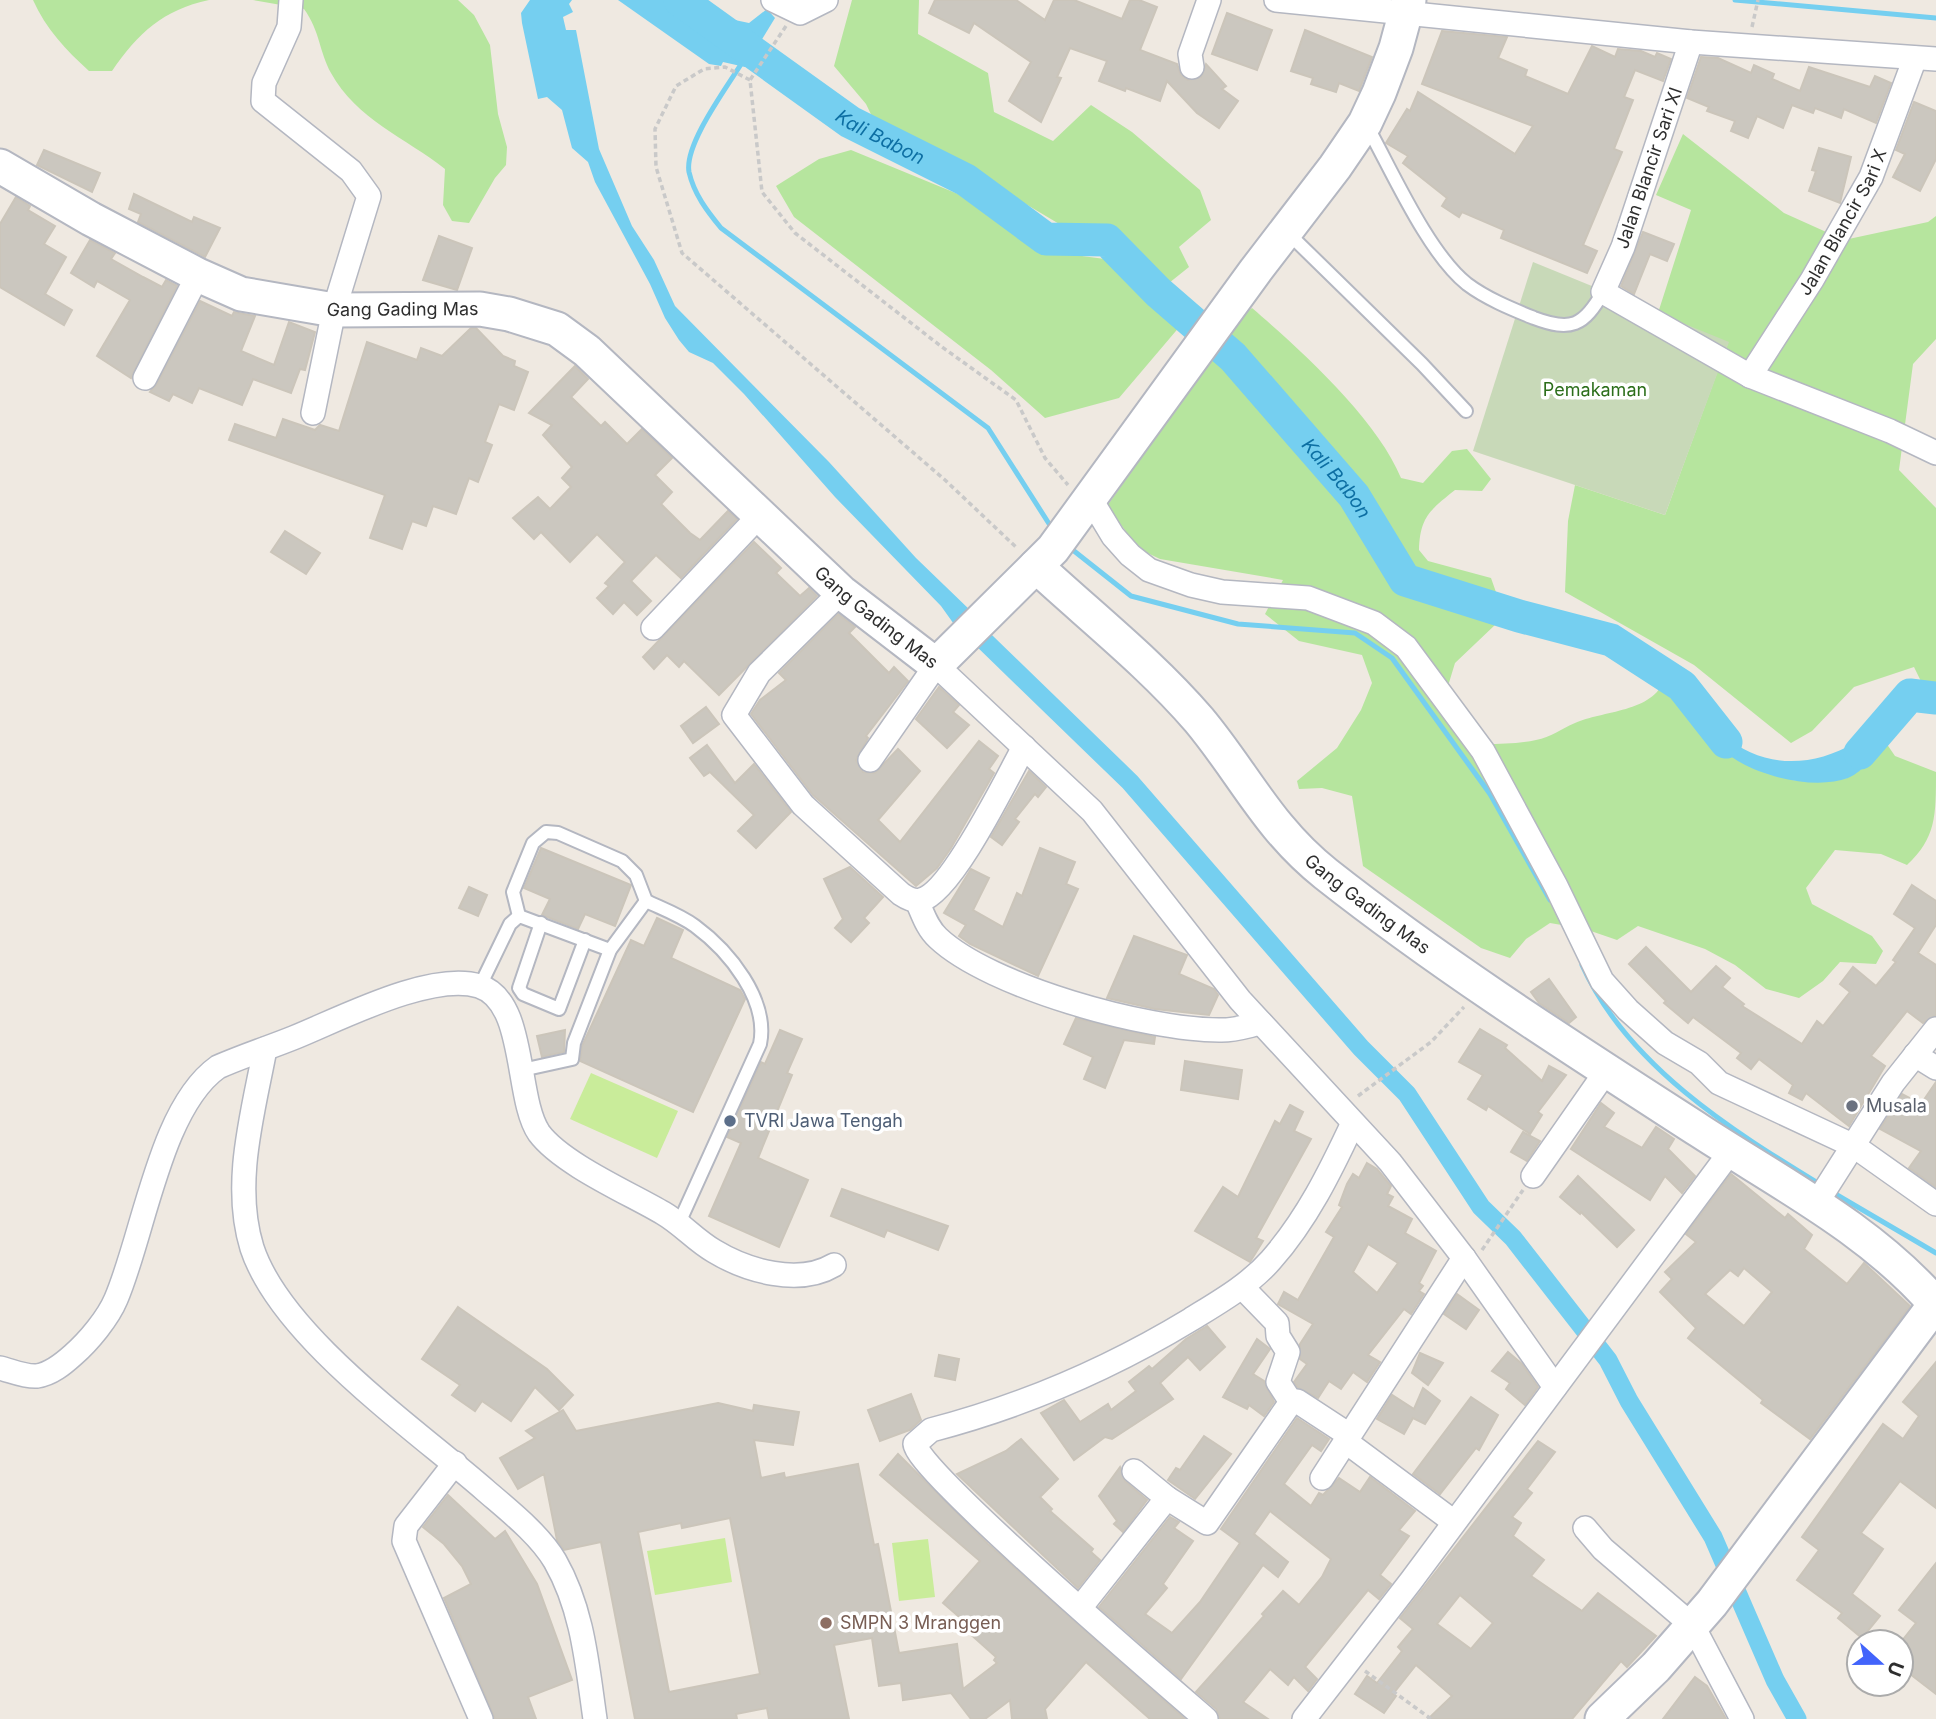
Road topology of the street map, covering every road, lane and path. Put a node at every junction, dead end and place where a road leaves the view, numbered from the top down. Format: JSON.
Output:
{"nodes":[{"id":1,"x":290,"y":0,"type":"edge"},
{"id":2,"x":826,"y":0,"type":"edge"},
{"id":3,"x":1209,"y":0,"type":"edge"},
{"id":4,"x":1276,"y":0,"type":"edge"},
{"id":5,"x":1758,"y":0,"type":"edge"},
{"id":6,"x":1408,"y":7,"type":"edge"},
{"id":7,"x":783,"y":10,"type":"edge"},
{"id":8,"x":1751,"y":30,"type":"dead end"},
{"id":9,"x":1691,"y":42,"type":"junction"},
{"id":10,"x":1925,"y":58,"type":"edge"},
{"id":11,"x":1192,"y":66,"type":"dead end"},
{"id":12,"x":748,"y":79,"type":"junction"},
{"id":13,"x":1365,"y":123,"type":"junction"},
{"id":14,"x":0,"y":166,"type":"edge"},
{"id":15,"x":1286,"y":231,"type":"junction"},
{"id":16,"x":198,"y":275,"type":"junction"},
{"id":17,"x":1603,"y":292,"type":"junction"},
{"id":18,"x":334,"y":310,"type":"junction"},
{"id":19,"x":1750,"y":376,"type":"junction"},
{"id":20,"x":145,"y":378,"type":"dead end"},
{"id":21,"x":1465,"y":411,"type":"dead end"},
{"id":22,"x":313,"y":413,"type":"dead end"},
{"id":23,"x":1936,"y":453,"type":"edge"},
{"id":24,"x":1084,"y":506,"type":"junction"},
{"id":25,"x":760,"y":515,"type":"junction"},
{"id":26,"x":1037,"y":564,"type":"junction"},
{"id":27,"x":841,"y":592,"type":"junction"},
{"id":28,"x":653,"y":628,"type":"dead end"},
{"id":29,"x":943,"y":657,"type":"junction"},
{"id":30,"x":1024,"y":747,"type":"junction"},
{"id":31,"x":870,"y":760,"type":"dead end"},
{"id":32,"x":646,"y":901,"type":"junction"},
{"id":33,"x":917,"y":901,"type":"junction"},
{"id":34,"x":519,"y":916,"type":"junction"},
{"id":35,"x":541,"y":923,"type":"junction"},
{"id":36,"x":584,"y":940,"type":"junction"},
{"id":37,"x":610,"y":950,"type":"junction"},
{"id":38,"x":480,"y":986,"type":"junction"},
{"id":39,"x":1483,"y":986,"type":"junction"},
{"id":40,"x":565,"y":994,"type":"junction"},
{"id":41,"x":589,"y":1004,"type":"junction"},
{"id":42,"x":1261,"y":1023,"type":"junction"},
{"id":43,"x":1936,"y":1029,"type":"edge"},
{"id":44,"x":265,"y":1049,"type":"junction"},
{"id":45,"x":1915,"y":1055,"type":"junction"},
{"id":46,"x":1936,"y":1069,"type":"edge"},
{"id":47,"x":522,"y":1070,"type":"junction"},
{"id":48,"x":1607,"y":1070,"type":"junction"},
{"id":49,"x":1356,"y":1097,"type":"dead end"},
{"id":50,"x":1353,"y":1123,"type":"junction"},
{"id":51,"x":1851,"y":1150,"type":"junction"},
{"id":52,"x":1731,"y":1151,"type":"junction"},
{"id":53,"x":1529,"y":1182,"type":"joint"},
{"id":54,"x":1821,"y":1196,"type":"junction"},
{"id":55,"x":1936,"y":1205,"type":"edge"},
{"id":56,"x":679,"y":1223,"type":"junction"},
{"id":57,"x":1473,"y":1254,"type":"junction"},
{"id":58,"x":834,"y":1265,"type":"dead end"},
{"id":59,"x":1242,"y":1287,"type":"junction"},
{"id":60,"x":1934,"y":1304,"type":"edge"},
{"id":61,"x":0,"y":1368,"type":"edge"},
{"id":62,"x":1555,"y":1387,"type":"junction"},
{"id":63,"x":1291,"y":1402,"type":"junction"},
{"id":64,"x":1347,"y":1438,"type":"junction"},
{"id":65,"x":455,"y":1463,"type":"junction"},
{"id":66,"x":1135,"y":1471,"type":"dead end"},
{"id":67,"x":1322,"y":1478,"type":"dead end"},
{"id":68,"x":1167,"y":1498,"type":"junction"},
{"id":69,"x":1454,"y":1522,"type":"junction"},
{"id":70,"x":1586,"y":1528,"type":"dead end"},
{"id":71,"x":1080,"y":1608,"type":"junction"},
{"id":72,"x":1706,"y":1619,"type":"junction"},
{"id":73,"x":1346,"y":1666,"type":"junction"},
{"id":74,"x":481,"y":1719,"type":"edge"},
{"id":75,"x":595,"y":1719,"type":"edge"},
{"id":76,"x":1206,"y":1719,"type":"edge"},
{"id":77,"x":1304,"y":1719,"type":"edge"},
{"id":78,"x":1431,"y":1719,"type":"edge"},
{"id":79,"x":1602,"y":1719,"type":"edge"},
{"id":80,"x":1623,"y":1719,"type":"edge"},
{"id":81,"x":1742,"y":1719,"type":"edge"}],
"edges":[{"from":1,"to":18,"type":"street"},
{"from":2,"to":7,"type":"street"},
{"from":3,"to":11,"type":"street"},
{"from":4,"to":6,"type":"street"},
{"from":5,"to":8,"type":"path"},
{"from":6,"to":9,"type":"street"},
{"from":6,"to":13,"type":"main road"},
{"from":7,"to":12,"type":"path"},
{"from":9,"to":10,"type":"street"},
{"from":9,"to":17,"type":"street","name":"Jalan Blancir Sari XI"},
{"from":10,"to":19,"type":"street","name":"Jalan Blancir Sari X"},
{"from":12,"to":24,"type":"path"},
{"from":12,"to":26,"type":"path"},
{"from":13,"to":15,"type":"main road"},
{"from":13,"to":17,"type":"lane"},
{"from":14,"to":16,"type":"main road","name":"Gang Gading Mas"},
{"from":15,"to":21,"type":"lane"},
{"from":15,"to":24,"type":"main road"},
{"from":16,"to":18,"type":"main road","name":"Gang Gading Mas"},
{"from":16,"to":20,"type":"street"},
{"from":17,"to":19,"type":"street"},
{"from":18,"to":22,"type":"street"},
{"from":18,"to":25,"type":"main road","name":"Gang Gading Mas"},
{"from":19,"to":23,"type":"street"},
{"from":24,"to":26,"type":"main road"},
{"from":24,"to":51,"type":"street"},
{"from":25,"to":27,"type":"main road","name":"Gang Gading Mas"},
{"from":25,"to":28,"type":"street"},
{"from":26,"to":29,"type":"main road","name":"Gang Gading Mas"},
{"from":26,"to":39,"type":"main road","name":"Gang Gading Mas"},
{"from":27,"to":29,"type":"main road","name":"Gang Gading Mas"},
{"from":27,"to":33,"type":"street"},
{"from":29,"to":30,"type":"street"},
{"from":29,"to":31,"type":"street"},
{"from":30,"to":33,"type":"street"},
{"from":30,"to":42,"type":"street"},
{"from":32,"to":34,"type":"lane"},
{"from":32,"to":37,"type":"lane"},
{"from":32,"to":56,"type":"lane"},
{"from":33,"to":42,"type":"street"},
{"from":34,"to":35,"type":"lane"},
{"from":34,"to":38,"type":"lane"},
{"from":35,"to":36,"type":"lane"},
{"from":35,"to":40,"type":"lane"},
{"from":36,"to":37,"type":"lane"},
{"from":36,"to":40,"type":"lane"},
{"from":37,"to":41,"type":"lane"},
{"from":38,"to":44,"type":"street"},
{"from":38,"to":47,"type":"street"},
{"from":39,"to":48,"type":"main road","name":"Gang Gading Mas"},
{"from":39,"to":49,"type":"path"},
{"from":40,"to":41,"type":"lane"},
{"from":41,"to":47,"type":"lane"},
{"from":42,"to":50,"type":"street"},
{"from":43,"to":45,"type":"street"},
{"from":44,"to":61,"type":"street"},
{"from":44,"to":65,"type":"street"},
{"from":45,"to":46,"type":"street"},
{"from":45,"to":51,"type":"street"},
{"from":47,"to":56,"type":"street"},
{"from":48,"to":52,"type":"main road","name":"Gang Gading Mas"},
{"from":48,"to":53,"type":"street"},
{"from":50,"to":57,"type":"street"},
{"from":50,"to":59,"type":"street"},
{"from":51,"to":54,"type":"street"},
{"from":51,"to":55,"type":"street"},
{"from":52,"to":54,"type":"main road","name":"Gang Gading Mas"},
{"from":52,"to":62,"type":"street"},
{"from":53,"to":57,"type":"path"},
{"from":54,"to":60,"type":"main road","name":"Gang Gading Mas"},
{"from":56,"to":58,"type":"street"},
{"from":57,"to":62,"type":"street"},
{"from":57,"to":64,"type":"street"},
{"from":59,"to":63,"type":"street"},
{"from":59,"to":71,"type":"street"},
{"from":60,"to":72,"type":"main road"},
{"from":62,"to":69,"type":"street"},
{"from":63,"to":64,"type":"street"},
{"from":63,"to":68,"type":"street"},
{"from":64,"to":67,"type":"street"},
{"from":64,"to":69,"type":"street"},
{"from":65,"to":74,"type":"street"},
{"from":65,"to":75,"type":"street"},
{"from":66,"to":68,"type":"street"},
{"from":68,"to":71,"type":"street"},
{"from":69,"to":73,"type":"street"},
{"from":70,"to":72,"type":"street"},
{"from":71,"to":76,"type":"street"},
{"from":72,"to":79,"type":"main road"},
{"from":72,"to":80,"type":"main road"},
{"from":72,"to":81,"type":"street"},
{"from":73,"to":77,"type":"street"},
{"from":73,"to":78,"type":"path"}]}
